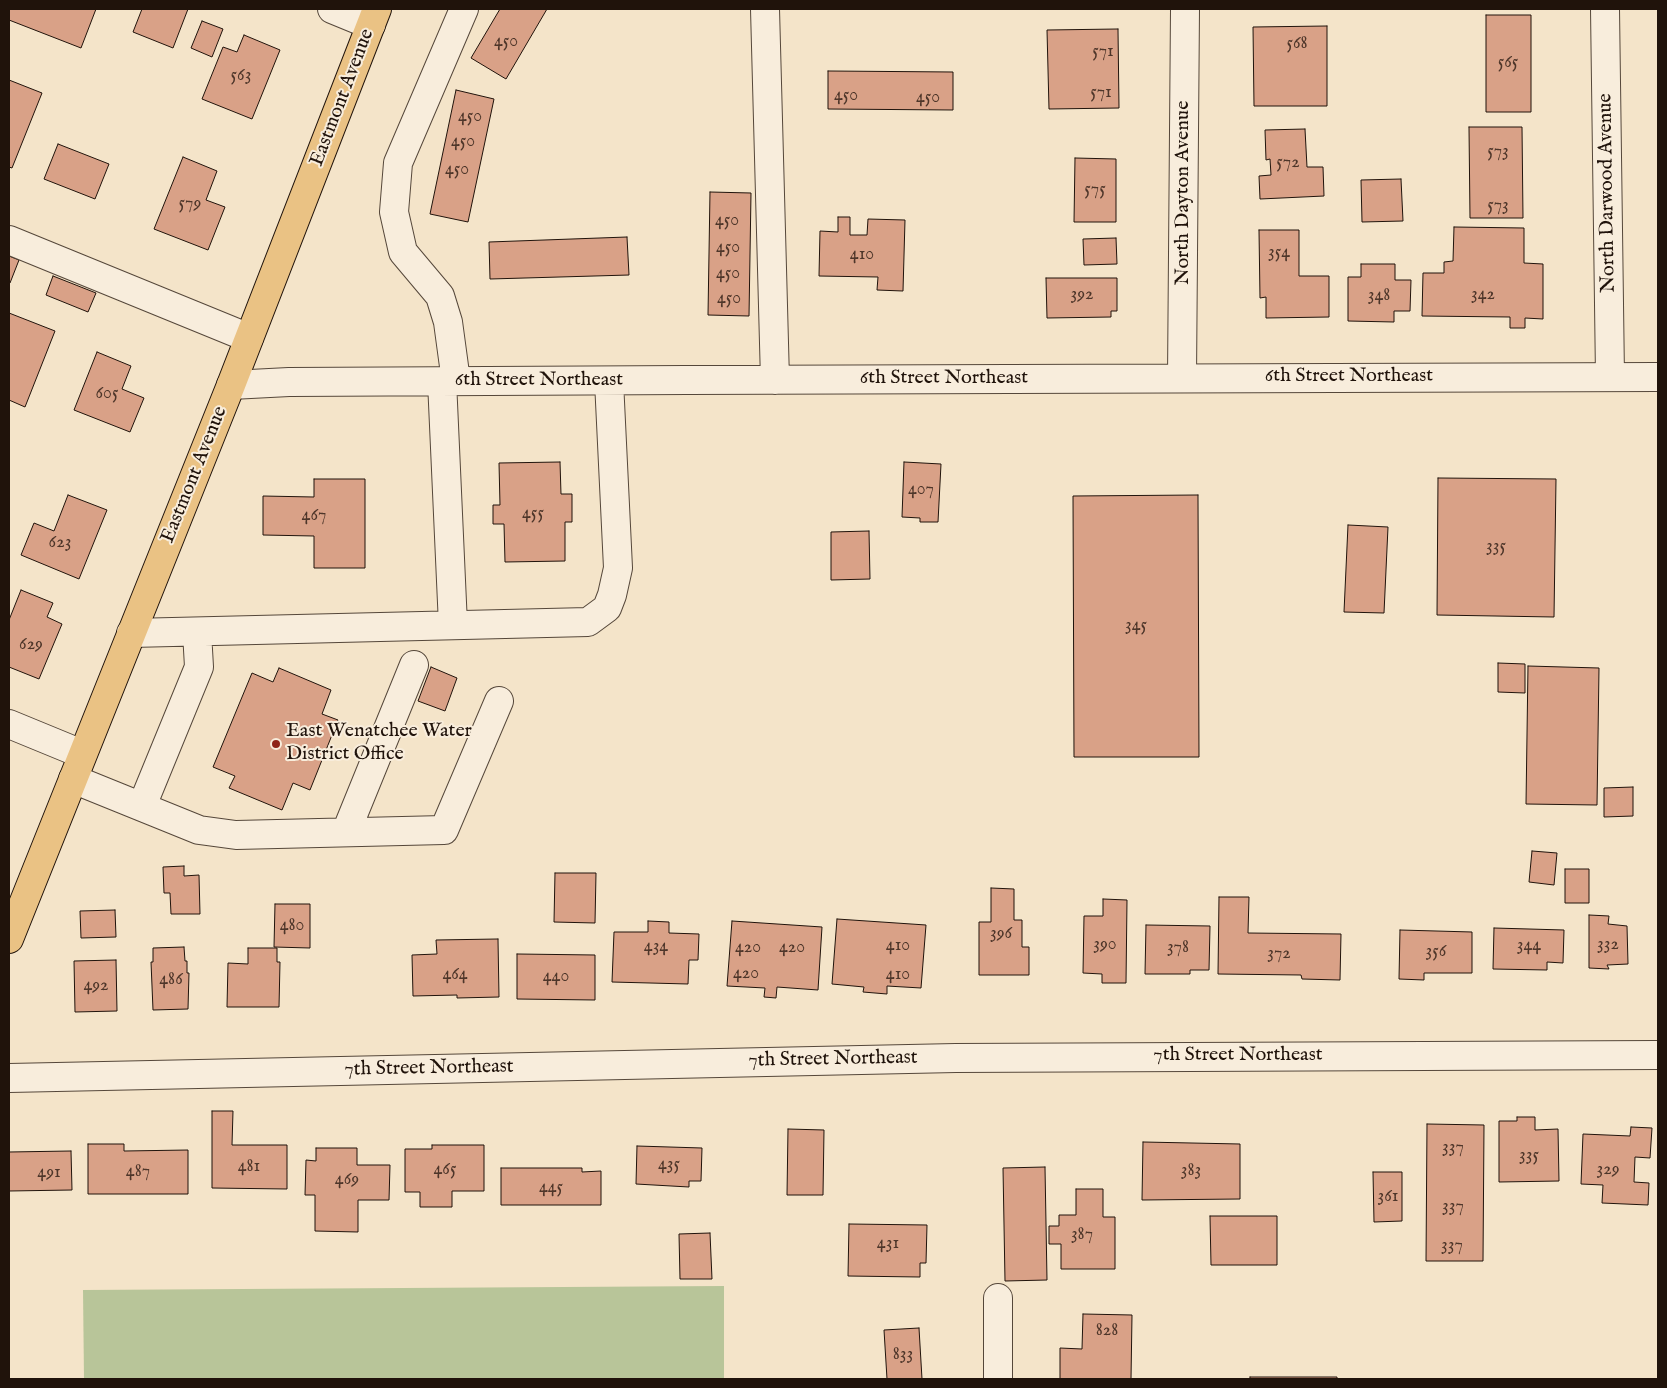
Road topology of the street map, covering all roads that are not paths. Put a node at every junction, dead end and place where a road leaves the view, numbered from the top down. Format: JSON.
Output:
{"nodes":[{"id":1,"x":332,"y":9,"type":"edge"},
{"id":2,"x":464,"y":9,"type":"edge"},
{"id":3,"x":765,"y":9,"type":"edge"},
{"id":4,"x":1185,"y":9,"type":"edge"},
{"id":5,"x":1605,"y":9,"type":"edge"},
{"id":6,"x":374,"y":17,"type":"edge"},
{"id":7,"x":9,"y":240,"type":"edge"},
{"id":8,"x":249,"y":338,"type":"junction"},
{"id":9,"x":1182,"y":377,"type":"junction"},
{"id":10,"x":1610,"y":377,"type":"junction"},
{"id":11,"x":1658,"y":377,"type":"edge"},
{"id":12,"x":609,"y":380,"type":"junction"},
{"id":13,"x":775,"y":380,"type":"junction"},
{"id":14,"x":449,"y":381,"type":"junction"},
{"id":15,"x":231,"y":385,"type":"junction"},
{"id":16,"x":453,"y":625,"type":"junction"},
{"id":17,"x":197,"y":632,"type":"junction"},
{"id":18,"x":131,"y":633,"type":"junction"},
{"id":19,"x":414,"y":666,"type":"dead end"},
{"id":20,"x":499,"y":701,"type":"dead end"},
{"id":21,"x":9,"y":724,"type":"edge"},
{"id":22,"x":78,"y":766,"type":"junction"},
{"id":23,"x":142,"y":806,"type":"junction"},
{"id":24,"x":346,"y":832,"type":"junction"},
{"id":25,"x":9,"y":940,"type":"edge"},
{"id":26,"x":1658,"y":1055,"type":"edge"},
{"id":27,"x":9,"y":1078,"type":"edge"},
{"id":28,"x":998,"y":1298,"type":"dead end"},
{"id":29,"x":998,"y":1379,"type":"edge"}],
"edges":[{"from":1,"to":6,"type":"street"},
{"from":2,"to":14,"type":"street"},
{"from":3,"to":13,"type":"street"},
{"from":4,"to":9,"type":"street","name":"North Dayton Avenue"},
{"from":5,"to":10,"type":"street","name":"North Darwood Avenue"},
{"from":6,"to":8,"type":"main road","name":"Eastmont Avenue"},
{"from":7,"to":8,"type":"street"},
{"from":8,"to":15,"type":"main road","name":"Eastmont Avenue"},
{"from":9,"to":10,"type":"street","name":"6th Street Northeast"},
{"from":9,"to":13,"type":"street","name":"6th Street Northeast"},
{"from":10,"to":11,"type":"street","name":"6th Street Northeast"},
{"from":12,"to":13,"type":"street","name":"6th Street Northeast"},
{"from":12,"to":14,"type":"street","name":"6th Street Northeast"},
{"from":12,"to":16,"type":"street"},
{"from":14,"to":15,"type":"street","name":"6th Street Northeast"},
{"from":14,"to":16,"type":"street"},
{"from":15,"to":18,"type":"main road","name":"Eastmont Avenue"},
{"from":16,"to":17,"type":"street"},
{"from":17,"to":18,"type":"street"},
{"from":17,"to":23,"type":"street"},
{"from":18,"to":22,"type":"main road","name":"Eastmont Avenue"},
{"from":19,"to":24,"type":"street"},
{"from":20,"to":24,"type":"street"},
{"from":21,"to":22,"type":"street"},
{"from":22,"to":23,"type":"street"},
{"from":22,"to":25,"type":"main road","name":"Eastmont Avenue"},
{"from":23,"to":24,"type":"street"},
{"from":26,"to":27,"type":"street","name":"7th Street Northeast"},
{"from":28,"to":29,"type":"street"}]}
